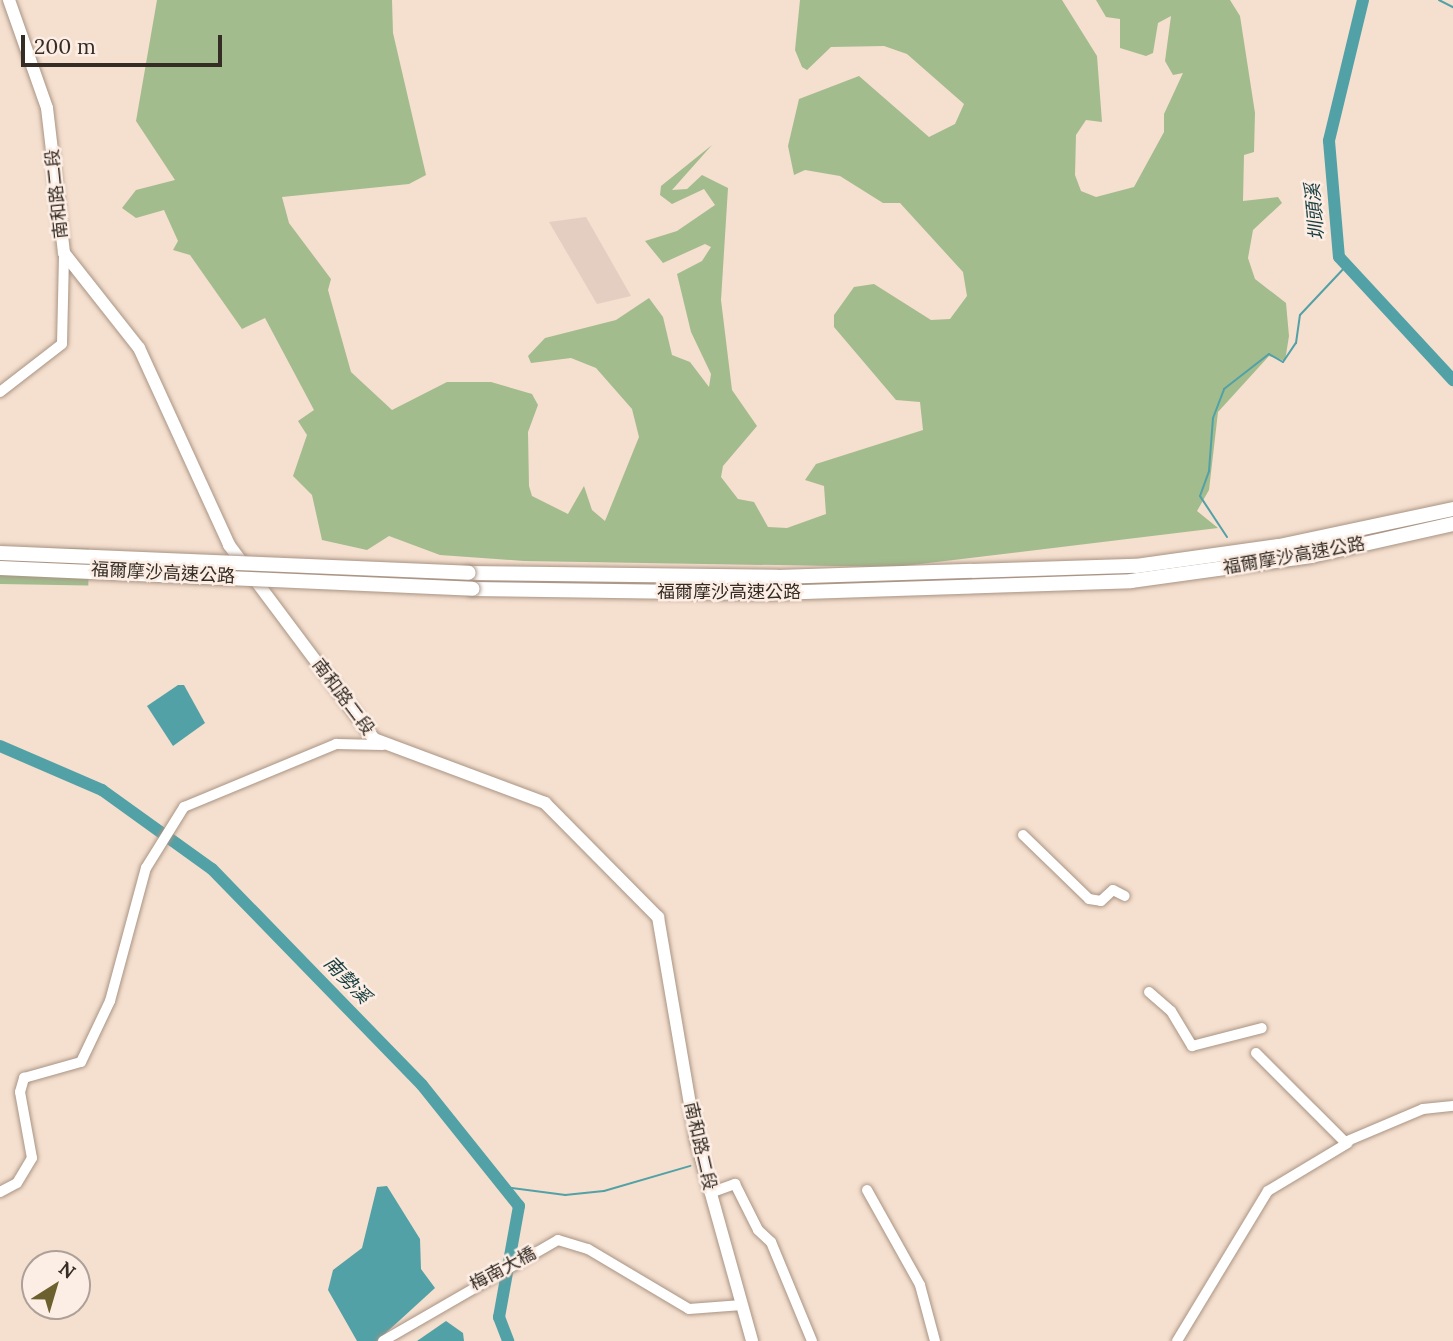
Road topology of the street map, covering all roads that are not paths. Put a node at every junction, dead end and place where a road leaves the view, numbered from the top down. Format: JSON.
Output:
{"nodes":[{"id":1,"x":9,"y":0,"type":"edge"},
{"id":2,"x":64,"y":253,"type":"junction"},
{"id":3,"x":0,"y":392,"type":"edge"},
{"id":4,"x":1453,"y":509,"type":"edge"},
{"id":5,"x":1453,"y":524,"type":"edge"},
{"id":6,"x":0,"y":553,"type":"edge"},
{"id":7,"x":0,"y":568,"type":"edge"},
{"id":8,"x":383,"y":745,"type":"junction"},
{"id":9,"x":1023,"y":835,"type":"dead end"},
{"id":10,"x":1125,"y":896,"type":"dead end"},
{"id":11,"x":1149,"y":992,"type":"dead end"},
{"id":12,"x":1262,"y":1028,"type":"dead end"},
{"id":13,"x":1256,"y":1054,"type":"dead end"},
{"id":14,"x":1453,"y":1106,"type":"edge"},
{"id":15,"x":1348,"y":1143,"type":"junction"},
{"id":16,"x":867,"y":1190,"type":"dead end"},
{"id":17,"x":0,"y":1192,"type":"edge"},
{"id":18,"x":710,"y":1193,"type":"junction"},
{"id":19,"x":742,"y":1305,"type":"junction"},
{"id":20,"x":383,"y":1341,"type":"edge"},
{"id":21,"x":752,"y":1341,"type":"edge"},
{"id":22,"x":812,"y":1341,"type":"edge"},
{"id":23,"x":935,"y":1341,"type":"edge"},
{"id":24,"x":1177,"y":1341,"type":"edge"}],
"edges":[{"from":1,"to":2,"type":"main road","name":"南和路二段"},
{"from":2,"to":3,"type":"street"},
{"from":2,"to":8,"type":"main road","name":"南和路二段"},
{"from":4,"to":6,"type":"highway","name":"福爾摩沙高速公路","bridge":true},
{"from":5,"to":7,"type":"highway","name":"福爾摩沙高速公路","bridge":true},
{"from":8,"to":17,"type":"street"},
{"from":8,"to":18,"type":"main road","name":"南和路二段"},
{"from":9,"to":10,"type":"street"},
{"from":11,"to":12,"type":"street"},
{"from":13,"to":15,"type":"street"},
{"from":14,"to":15,"type":"street"},
{"from":15,"to":24,"type":"street"},
{"from":16,"to":23,"type":"street"},
{"from":18,"to":19,"type":"main road","name":"南和路二段"},
{"from":18,"to":22,"type":"street"},
{"from":19,"to":20,"type":"street","name":"梅南大橋"},
{"from":19,"to":21,"type":"main road","name":"南和路二段"}]}
